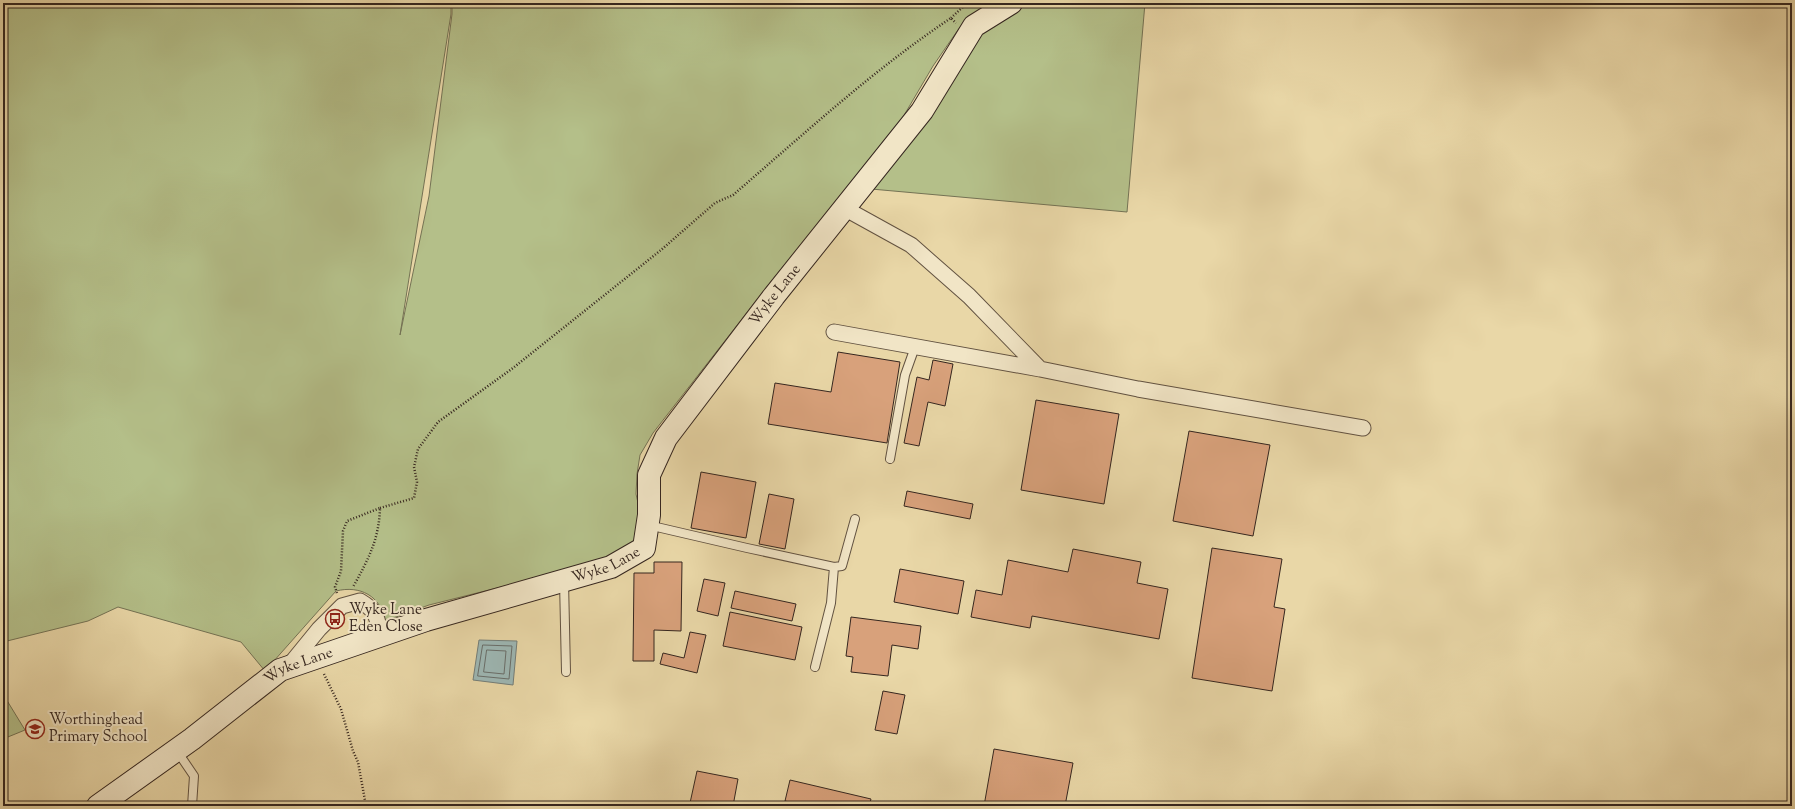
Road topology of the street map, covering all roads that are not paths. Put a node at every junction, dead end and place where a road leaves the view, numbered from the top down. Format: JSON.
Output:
{"nodes":[{"id":1,"x":1010,"y":3,"type":"edge"},
{"id":2,"x":844,"y":208,"type":"junction"},
{"id":3,"x":834,"y":332,"type":"dead end"},
{"id":4,"x":915,"y":347,"type":"junction"},
{"id":5,"x":1040,"y":368,"type":"junction"},
{"id":6,"x":1362,"y":428,"type":"dead end"},
{"id":7,"x":890,"y":459,"type":"dead end"},
{"id":8,"x":855,"y":519,"type":"dead end"},
{"id":9,"x":648,"y":524,"type":"junction"},
{"id":10,"x":834,"y":567,"type":"junction"},
{"id":11,"x":564,"y":580,"type":"junction"},
{"id":12,"x":381,"y":636,"type":"junction"},
{"id":13,"x":287,"y":668,"type":"junction"},
{"id":14,"x":815,"y":668,"type":"dead end"},
{"id":15,"x":566,"y":672,"type":"dead end"},
{"id":16,"x":176,"y":750,"type":"junction"},
{"id":17,"x":98,"y":806,"type":"edge"},
{"id":18,"x":192,"y":806,"type":"edge"}],
"edges":[{"from":1,"to":2,"type":"street","name":"Wyke Lane"},
{"from":2,"to":5,"type":"street"},
{"from":2,"to":9,"type":"street","name":"Wyke Lane"},
{"from":3,"to":4,"type":"street"},
{"from":4,"to":5,"type":"street"},
{"from":4,"to":7,"type":"lane"},
{"from":5,"to":6,"type":"street"},
{"from":8,"to":10,"type":"lane"},
{"from":9,"to":10,"type":"lane"},
{"from":9,"to":11,"type":"street","name":"Wyke Lane"},
{"from":10,"to":14,"type":"lane"},
{"from":11,"to":12,"type":"street","name":"Wyke Lane"},
{"from":11,"to":15,"type":"lane"},
{"from":12,"to":13,"type":"street","name":"Wyke Lane"},
{"from":12,"to":13,"type":"street"},
{"from":13,"to":16,"type":"street","name":"Wyke Lane"},
{"from":16,"to":17,"type":"street","name":"Wyke Lane"},
{"from":16,"to":18,"type":"lane"}]}
